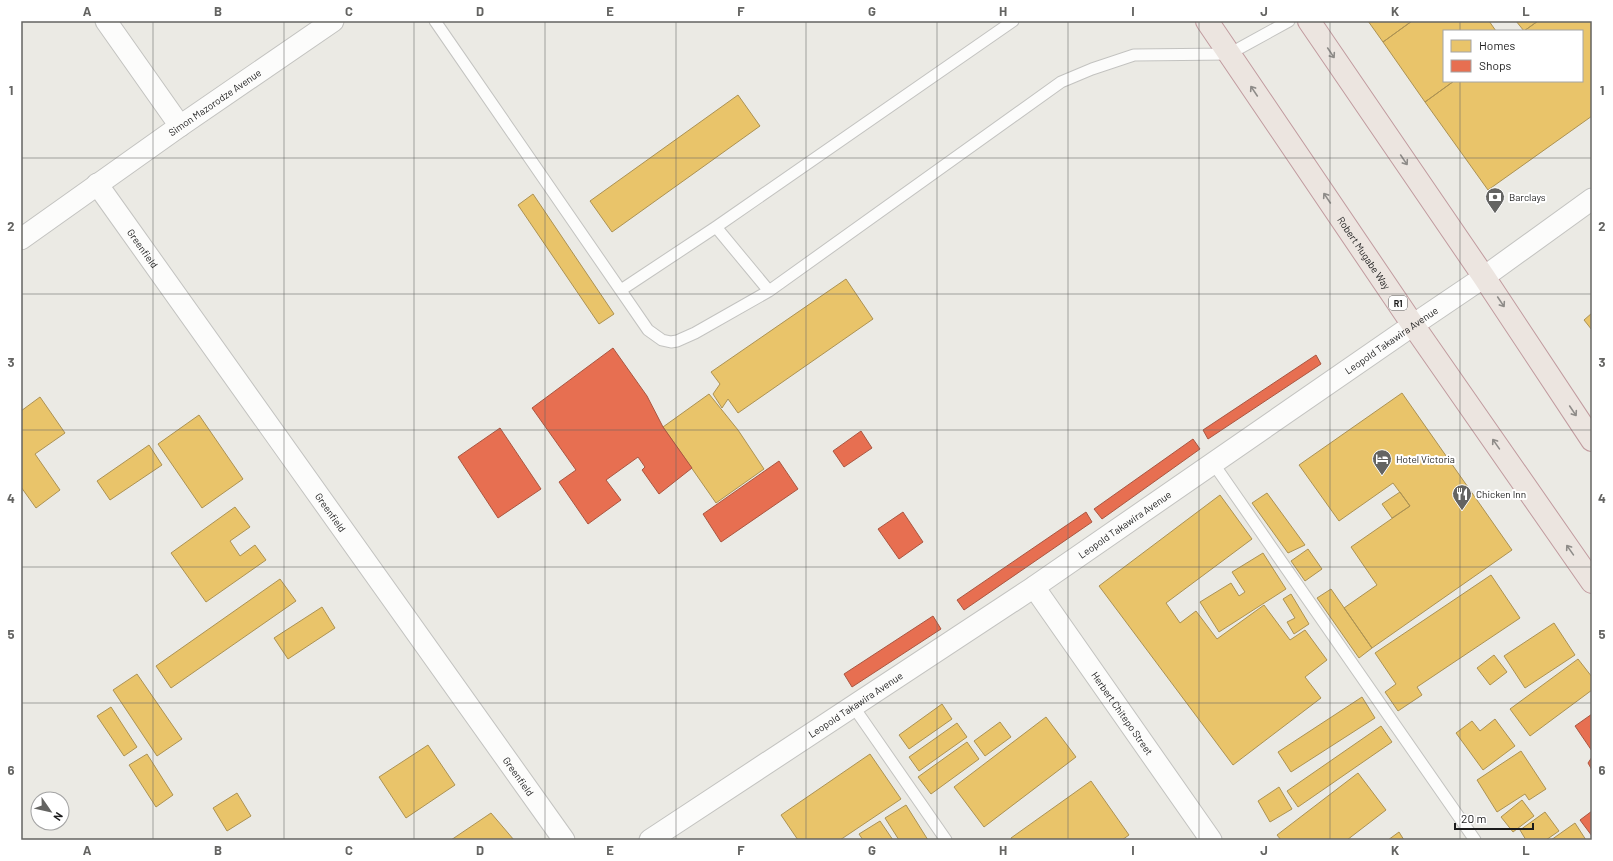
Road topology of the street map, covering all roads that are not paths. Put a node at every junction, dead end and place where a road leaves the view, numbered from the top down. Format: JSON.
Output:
{"nodes":[{"id":1,"x":106,"y":21,"type":"edge"},
{"id":2,"x":333,"y":21,"type":"edge"},
{"id":3,"x":435,"y":21,"type":"edge"},
{"id":4,"x":1013,"y":21,"type":"edge"},
{"id":5,"x":1207,"y":21,"type":"edge"},
{"id":6,"x":1289,"y":21,"type":"edge"},
{"id":7,"x":1309,"y":21,"type":"edge"},
{"id":8,"x":1229,"y":54,"type":"junction"},
{"id":9,"x":180,"y":126,"type":"junction"},
{"id":10,"x":97,"y":184,"type":"junction"},
{"id":11,"x":1592,"y":199,"type":"edge"},
{"id":12,"x":716,"y":227,"type":"junction"},
{"id":13,"x":21,"y":239,"type":"edge"},
{"id":14,"x":1484,"y":277,"type":"junction"},
{"id":15,"x":621,"y":290,"type":"junction"},
{"id":16,"x":769,"y":291,"type":"junction"},
{"id":17,"x":1413,"y":325,"type":"junction"},
{"id":18,"x":1592,"y":440,"type":"edge"},
{"id":19,"x":1213,"y":463,"type":"junction"},
{"id":20,"x":1590,"y":577,"type":"edge"},
{"id":21,"x":1034,"y":588,"type":"junction"},
{"id":22,"x":853,"y":706,"type":"junction"},
{"id":23,"x":564,"y":840,"type":"edge"},
{"id":24,"x":650,"y":840,"type":"edge"},
{"id":25,"x":946,"y":840,"type":"edge"},
{"id":26,"x":1211,"y":840,"type":"edge"},
{"id":27,"x":1475,"y":840,"type":"edge"}],
"edges":[{"from":1,"to":9,"type":"street"},
{"from":2,"to":9,"type":"street","name":"Simon Mazorodze Avenue"},
{"from":3,"to":15,"type":"lane"},
{"from":4,"to":12,"type":"lane"},
{"from":5,"to":8,"type":"highway","name":"Robert Mugabe Way","number":"R1"},
{"from":6,"to":8,"type":"lane"},
{"from":7,"to":14,"type":"highway","one_way":true},
{"from":8,"to":16,"type":"lane"},
{"from":17,"to":8,"type":"highway","name":"Robert Mugabe Way","number":"R1","one_way":true},
{"from":9,"to":10,"type":"street","name":"Simon Mazorodze Avenue"},
{"from":10,"to":13,"type":"street","name":"Simon Mazorodze Avenue"},
{"from":10,"to":23,"type":"street","name":"Greenfield"},
{"from":11,"to":14,"type":"street","name":"Leopold Takawira Avenue"},
{"from":12,"to":15,"type":"lane"},
{"from":12,"to":16,"type":"lane"},
{"from":14,"to":17,"type":"street","name":"Leopold Takawira Avenue"},
{"from":14,"to":18,"type":"highway","one_way":true},
{"from":15,"to":16,"type":"lane"},
{"from":17,"to":19,"type":"street","name":"Leopold Takawira Avenue"},
{"from":20,"to":17,"type":"highway","name":"Robert Mugabe Way","number":"R1","one_way":true},
{"from":19,"to":21,"type":"street","name":"Leopold Takawira Avenue"},
{"from":19,"to":27,"type":"lane"},
{"from":21,"to":22,"type":"street","name":"Leopold Takawira Avenue"},
{"from":21,"to":26,"type":"street","name":"Herbert Chitepo Street"},
{"from":22,"to":24,"type":"street","name":"Leopold Takawira Avenue"},
{"from":22,"to":25,"type":"lane"}]}
